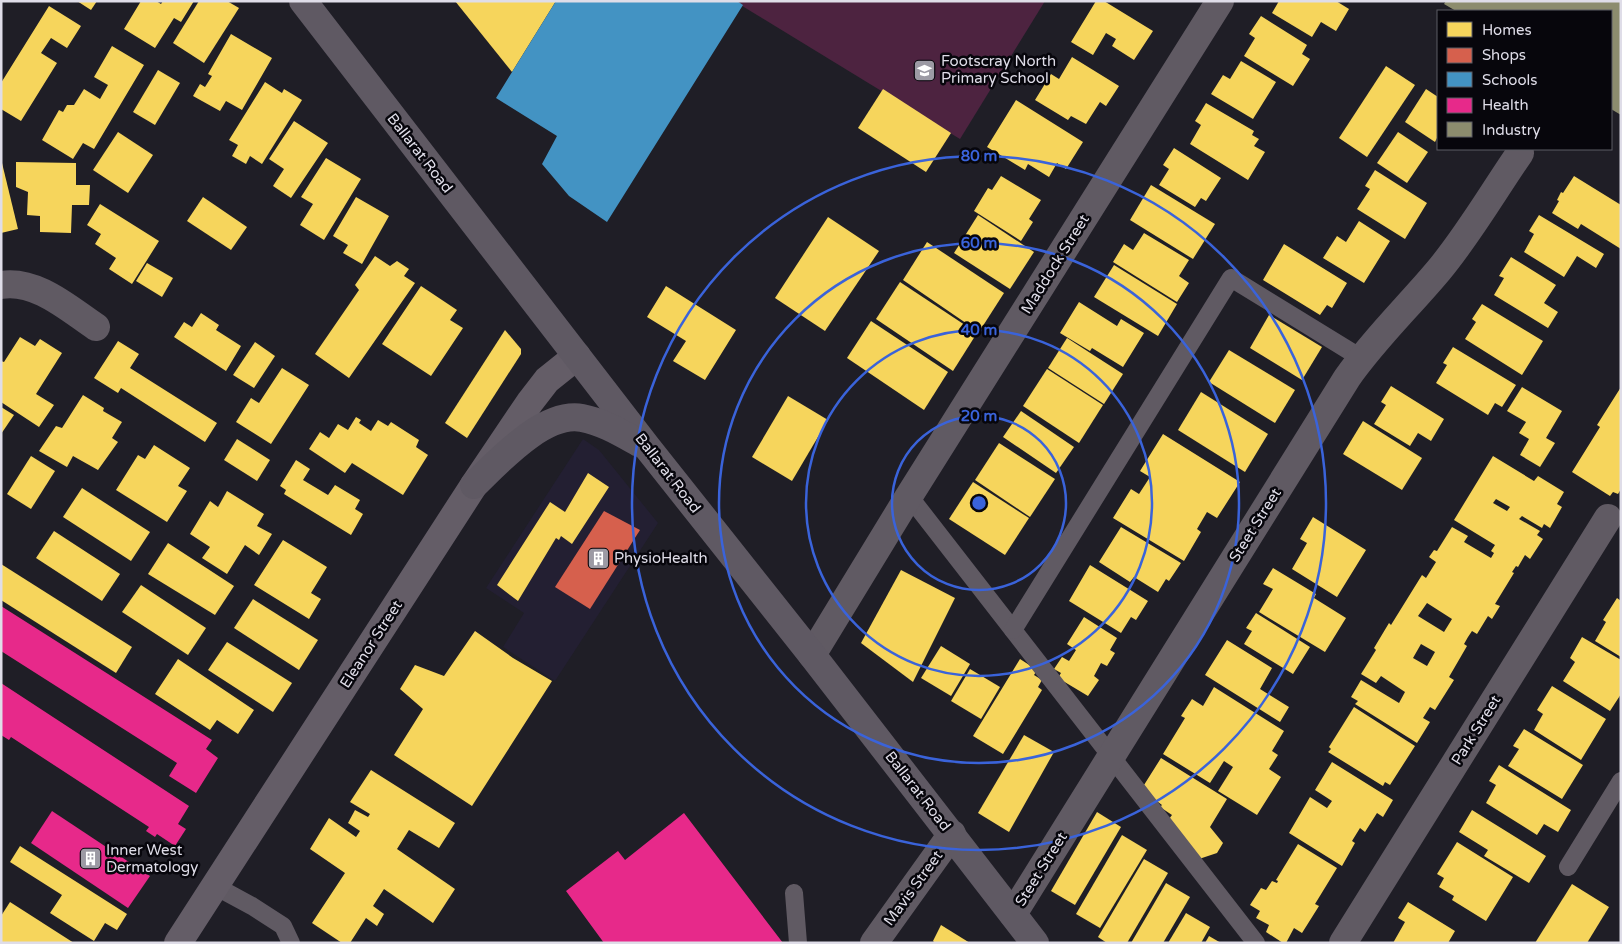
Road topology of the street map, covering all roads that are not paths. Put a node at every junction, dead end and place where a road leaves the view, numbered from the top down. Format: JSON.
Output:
{"nodes":[{"id":1,"x":303,"y":1,"type":"edge"},
{"id":2,"x":1220,"y":1,"type":"edge"},
{"id":3,"x":1520,"y":152,"type":"dead end"},
{"id":4,"x":1,"y":284,"type":"edge"},
{"id":5,"x":96,"y":327,"type":"dead end"},
{"id":6,"x":577,"y":356,"type":"junction"},
{"id":7,"x":1361,"y":358,"type":"junction"},
{"id":8,"x":647,"y":447,"type":"junction"},
{"id":9,"x":474,"y":485,"type":"junction"},
{"id":10,"x":909,"y":496,"type":"junction"},
{"id":11,"x":1617,"y":518,"type":"edge"},
{"id":12,"x":1013,"y":630,"type":"junction"},
{"id":13,"x":812,"y":655,"type":"junction"},
{"id":14,"x":1111,"y":756,"type":"junction"},
{"id":15,"x":1621,"y":781,"type":"edge"},
{"id":16,"x":952,"y":834,"type":"junction"},
{"id":17,"x":1568,"y":867,"type":"dead end"},
{"id":18,"x":215,"y":886,"type":"junction"},
{"id":19,"x":794,"y":893,"type":"dead end"},
{"id":20,"x":1013,"y":914,"type":"junction"},
{"id":21,"x":178,"y":943,"type":"edge"},
{"id":22,"x":291,"y":943,"type":"edge"},
{"id":23,"x":798,"y":943,"type":"edge"},
{"id":24,"x":874,"y":943,"type":"edge"},
{"id":25,"x":1035,"y":943,"type":"edge"},
{"id":26,"x":1256,"y":943,"type":"edge"},
{"id":27,"x":1343,"y":943,"type":"edge"}],
"edges":[{"from":1,"to":6,"type":"highway","name":"Ballarat Road"},
{"from":2,"to":10,"type":"street","name":"Maddock Street"},
{"from":3,"to":7,"type":"street","name":"Steet Street"},
{"from":4,"to":5,"type":"street"},
{"from":6,"to":8,"type":"highway","name":"Ballarat Road"},
{"from":6,"to":9,"type":"street","name":"Eleanor Street"},
{"from":7,"to":12,"type":"lane"},
{"from":7,"to":14,"type":"street","name":"Steet Street"},
{"from":8,"to":9,"type":"highway"},
{"from":8,"to":13,"type":"highway","name":"Ballarat Road"},
{"from":9,"to":18,"type":"street","name":"Eleanor Street"},
{"from":10,"to":12,"type":"lane"},
{"from":10,"to":13,"type":"street","name":"Maddock Street"},
{"from":11,"to":27,"type":"street","name":"Park Street"},
{"from":12,"to":14,"type":"lane"},
{"from":13,"to":16,"type":"highway","name":"Ballarat Road"},
{"from":14,"to":20,"type":"street","name":"Steet Street"},
{"from":14,"to":26,"type":"lane"},
{"from":15,"to":17,"type":"lane"},
{"from":16,"to":20,"type":"highway","name":"Ballarat Road"},
{"from":16,"to":24,"type":"street","name":"Mavis Street"},
{"from":18,"to":21,"type":"street","name":"Eleanor Street"},
{"from":18,"to":22,"type":"lane"},
{"from":19,"to":23,"type":"lane"},
{"from":20,"to":25,"type":"highway","name":"Ballarat Road"}]}
